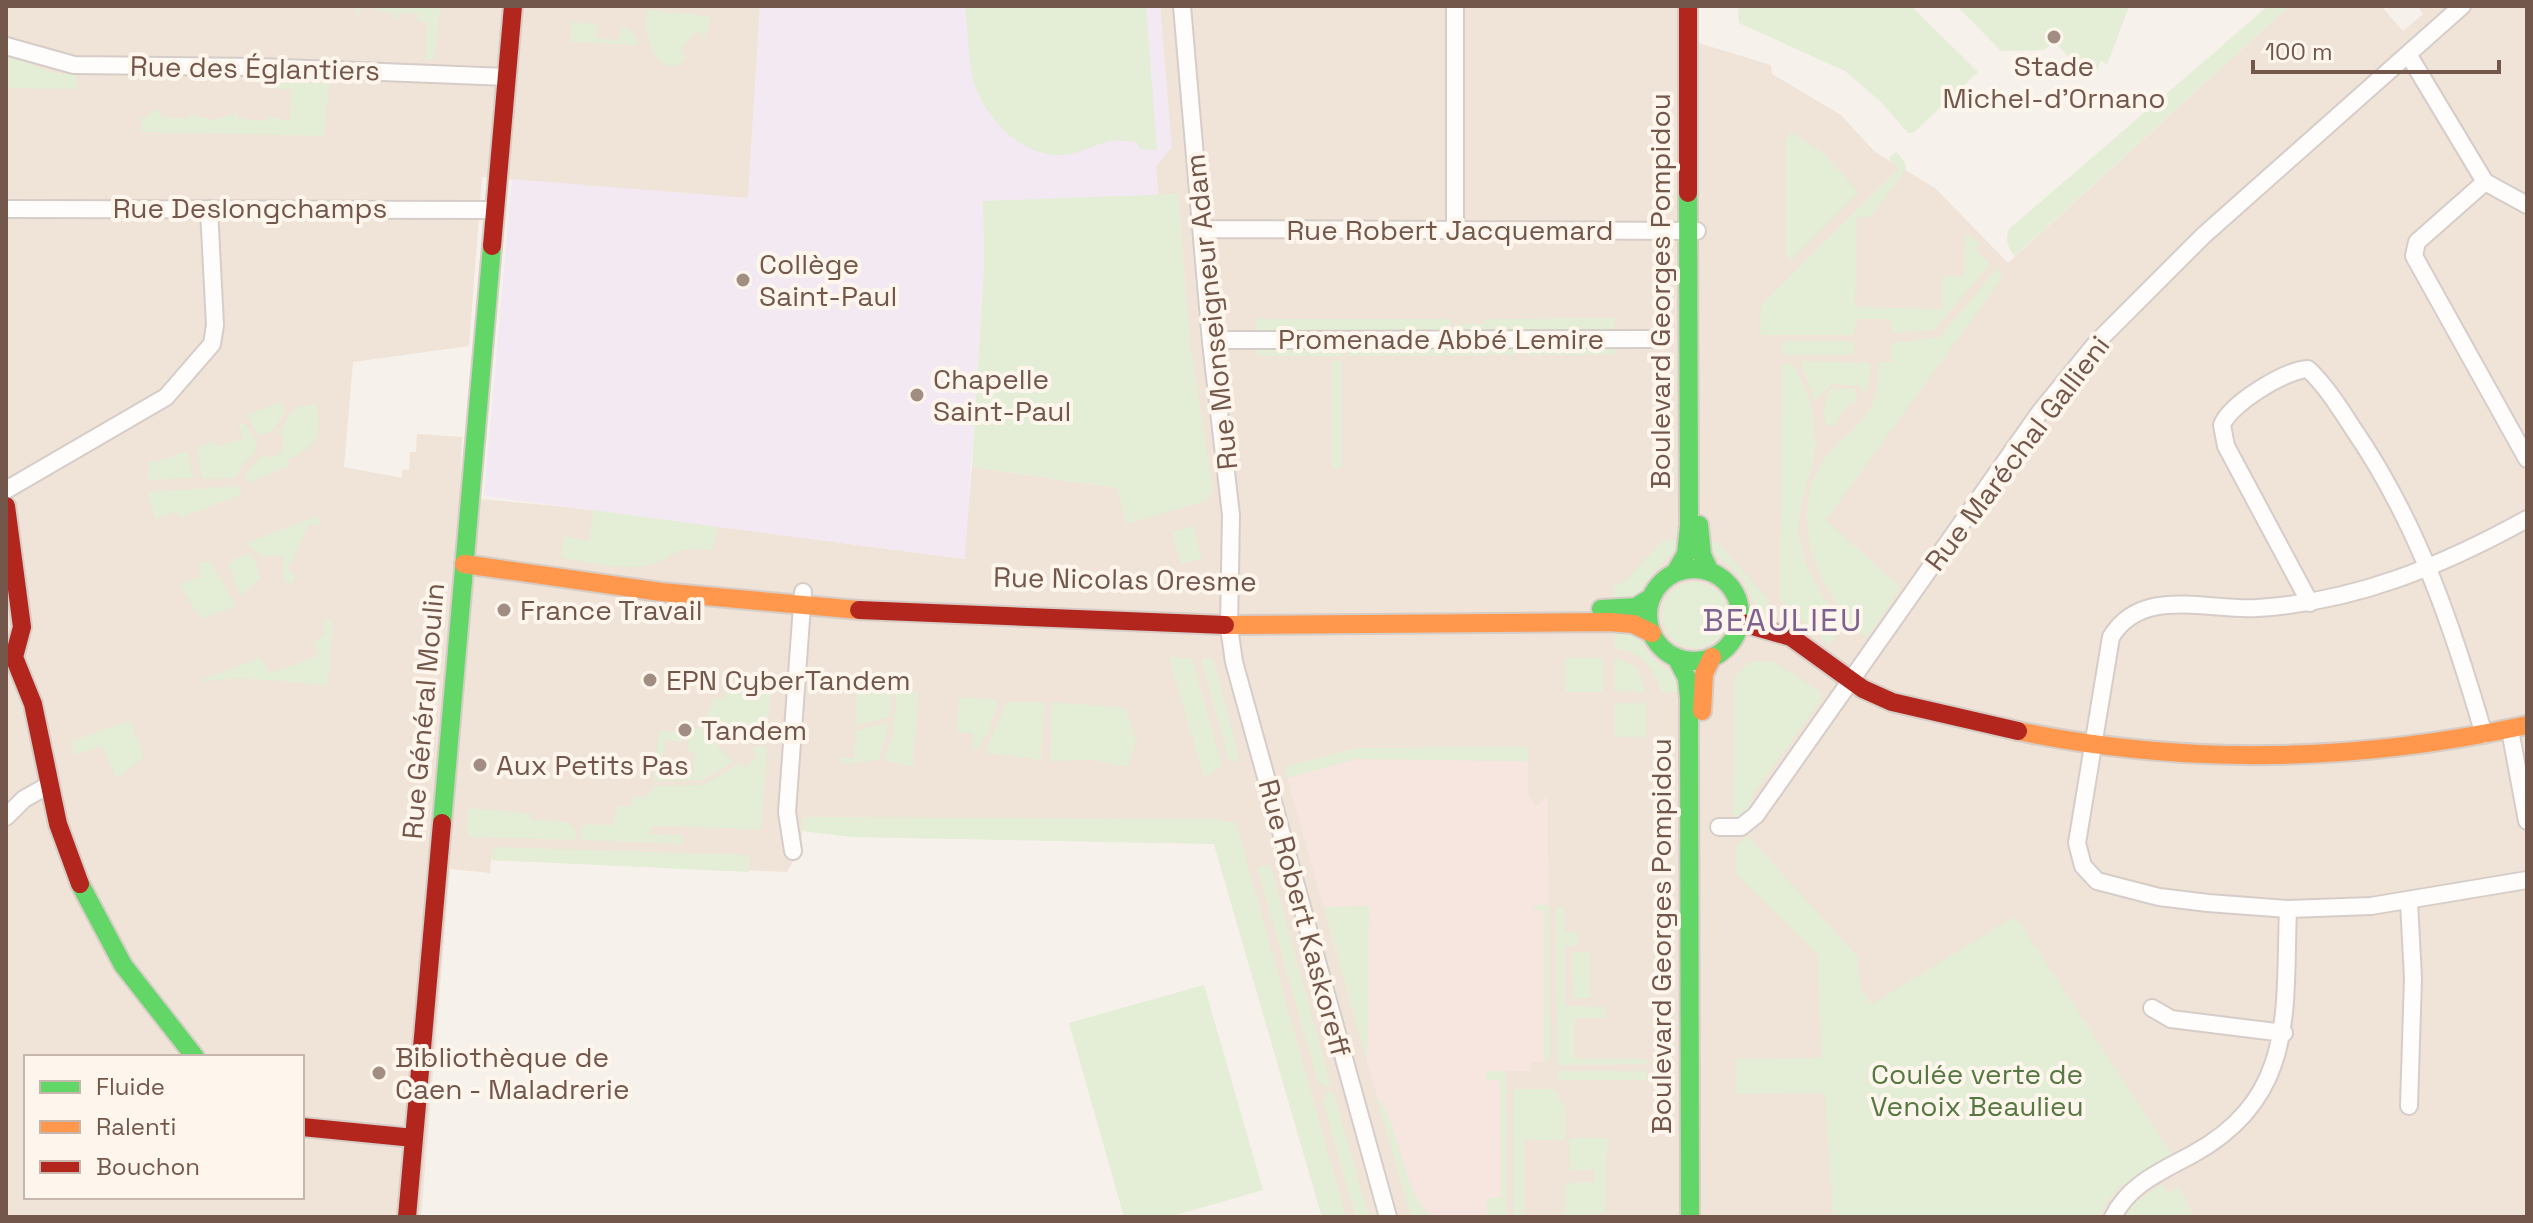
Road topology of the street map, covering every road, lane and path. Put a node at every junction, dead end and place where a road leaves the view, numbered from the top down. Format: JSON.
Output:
{"nodes":[{"id":1,"x":513,"y":6,"type":"edge"},
{"id":2,"x":1182,"y":6,"type":"edge"},
{"id":3,"x":1455,"y":6,"type":"edge"},
{"id":4,"x":1688,"y":6,"type":"edge"},
{"id":5,"x":1699,"y":6,"type":"edge"},
{"id":6,"x":2462,"y":6,"type":"edge"},
{"id":7,"x":6,"y":46,"type":"edge"},
{"id":8,"x":2408,"y":54,"type":"junction"},
{"id":9,"x":507,"y":77,"type":"junction"},
{"id":10,"x":2485,"y":182,"type":"junction"},
{"id":11,"x":2527,"y":205,"type":"edge"},
{"id":12,"x":6,"y":209,"type":"edge"},
{"id":13,"x":209,"y":209,"type":"junction"},
{"id":14,"x":495,"y":210,"type":"junction"},
{"id":15,"x":1201,"y":229,"type":"junction"},
{"id":16,"x":1455,"y":230,"type":"junction"},
{"id":17,"x":1694,"y":231,"type":"junction"},
{"id":18,"x":1654,"y":339,"type":"dead end"},
{"id":19,"x":1228,"y":340,"type":"dead end"},
{"id":20,"x":2527,"y":459,"type":"edge"},
{"id":21,"x":6,"y":490,"type":"edge"},
{"id":22,"x":6,"y":506,"type":"edge"},
{"id":23,"x":2527,"y":519,"type":"edge"},
{"id":24,"x":464,"y":564,"type":"junction"},
{"id":25,"x":2428,"y":569,"type":"junction"},
{"id":26,"x":1710,"y":572,"type":"junction"},
{"id":27,"x":1675,"y":573,"type":"junction"},
{"id":28,"x":1652,"y":597,"type":"junction"},
{"id":29,"x":803,"y":598,"type":"junction"},
{"id":30,"x":2310,"y":603,"type":"junction"},
{"id":31,"x":1230,"y":617,"type":"junction"},
{"id":32,"x":1739,"y":622,"type":"junction"},
{"id":33,"x":1652,"y":633,"type":"junction"},
{"id":34,"x":1676,"y":657,"type":"junction"},
{"id":35,"x":1712,"y":657,"type":"junction"},
{"id":36,"x":10,"y":658,"type":"edge"},
{"id":37,"x":1850,"y":681,"type":"junction"},
{"id":38,"x":2519,"y":728,"type":"edge"},
{"id":39,"x":2484,"y":735,"type":"junction"},
{"id":40,"x":2094,"y":745,"type":"junction"},
{"id":41,"x":47,"y":786,"type":"junction"},
{"id":42,"x":2526,"y":814,"type":"edge"},
{"id":43,"x":6,"y":817,"type":"edge"},
{"id":44,"x":1719,"y":827,"type":"dead end"},
{"id":45,"x":793,"y":851,"type":"dead end"},
{"id":46,"x":2527,"y":880,"type":"edge"},
{"id":47,"x":2409,"y":902,"type":"junction"},
{"id":48,"x":2288,"y":909,"type":"junction"},
{"id":49,"x":2152,"y":1008,"type":"dead end"},
{"id":50,"x":2284,"y":1033,"type":"junction"},
{"id":51,"x":193,"y":1055,"type":"edge"},
{"id":52,"x":2409,"y":1106,"type":"dead end"},
{"id":53,"x":304,"y":1127,"type":"edge"},
{"id":54,"x":414,"y":1138,"type":"junction"},
{"id":55,"x":407,"y":1217,"type":"edge"},
{"id":56,"x":1388,"y":1217,"type":"edge"},
{"id":57,"x":1690,"y":1217,"type":"edge"},
{"id":58,"x":1702,"y":1217,"type":"edge"},
{"id":59,"x":2113,"y":1217,"type":"edge"}],
"edges":[{"from":1,"to":9,"type":"street","name":"Rue Général Moulin"},
{"from":2,"to":15,"type":"street","name":"Rue Monseigneur Adam"},
{"from":3,"to":16,"type":"street"},
{"from":4,"to":17,"type":"street","name":"Boulevard Georges Pompidou"},
{"from":5,"to":17,"type":"street","name":"Boulevard Georges Pompidou"},
{"from":6,"to":8,"type":"street","name":"Rue Maréchal Gallieni"},
{"from":7,"to":9,"type":"street","name":"Rue des Églantiers"},
{"from":8,"to":10,"type":"street"},
{"from":8,"to":37,"type":"street","name":"Rue Maréchal Gallieni"},
{"from":9,"to":14,"type":"street","name":"Rue Général Moulin"},
{"from":10,"to":11,"type":"street"},
{"from":10,"to":20,"type":"street"},
{"from":12,"to":13,"type":"street","name":"Rue Deslongchamps"},
{"from":13,"to":14,"type":"street","name":"Rue Deslongchamps"},
{"from":13,"to":21,"type":"street"},
{"from":14,"to":24,"type":"street","name":"Rue Général Moulin"},
{"from":15,"to":16,"type":"street","name":"Rue Robert Jacquemard"},
{"from":15,"to":31,"type":"street","name":"Rue Monseigneur Adam"},
{"from":16,"to":17,"type":"street","name":"Rue Robert Jacquemard"},
{"from":17,"to":26,"type":"street","name":"Boulevard Georges Pompidou"},
{"from":17,"to":27,"type":"street","name":"Boulevard Georges Pompidou"},
{"from":18,"to":19,"type":"street","name":"Promenade Abbé Lemire"},
{"from":22,"to":36,"type":"street"},
{"from":23,"to":25,"type":"street"},
{"from":24,"to":29,"type":"street","name":"Rue Nicolas Oresme"},
{"from":24,"to":54,"type":"street","name":"Rue Général Moulin"},
{"from":25,"to":30,"type":"street"},
{"from":25,"to":30,"type":"street"},
{"from":25,"to":39,"type":"street"},
{"from":26,"to":27,"type":"street"},
{"from":26,"to":32,"type":"street"},
{"from":27,"to":28,"type":"street"},
{"from":28,"to":31,"type":"street","name":"Rue Nicolas Oresme"},
{"from":28,"to":33,"type":"street"},
{"from":29,"to":31,"type":"street","name":"Rue Nicolas Oresme"},
{"from":29,"to":45,"type":"street"},
{"from":30,"to":40,"type":"street"},
{"from":31,"to":33,"type":"street","name":"Rue Nicolas Oresme"},
{"from":31,"to":56,"type":"street","name":"Rue Robert Kaskoreff"},
{"from":32,"to":35,"type":"street"},
{"from":32,"to":37,"type":"street"},
{"from":33,"to":34,"type":"street"},
{"from":34,"to":35,"type":"street"},
{"from":34,"to":57,"type":"street","name":"Boulevard Georges Pompidou"},
{"from":35,"to":58,"type":"street","name":"Boulevard Georges Pompidou"},
{"from":36,"to":41,"type":"street"},
{"from":37,"to":40,"type":"street"},
{"from":37,"to":44,"type":"street","name":"Rue Maréchal Gallieni"},
{"from":38,"to":39,"type":"street"},
{"from":38,"to":42,"type":"street"},
{"from":39,"to":40,"type":"street"},
{"from":40,"to":48,"type":"street"},
{"from":41,"to":43,"type":"street"},
{"from":41,"to":51,"type":"street"},
{"from":46,"to":47,"type":"street"},
{"from":47,"to":48,"type":"street"},
{"from":47,"to":52,"type":"street"},
{"from":48,"to":50,"type":"street"},
{"from":49,"to":50,"type":"street"},
{"from":50,"to":59,"type":"street"},
{"from":53,"to":54,"type":"street"},
{"from":54,"to":55,"type":"street","name":"Rue Général Moulin"}]}
